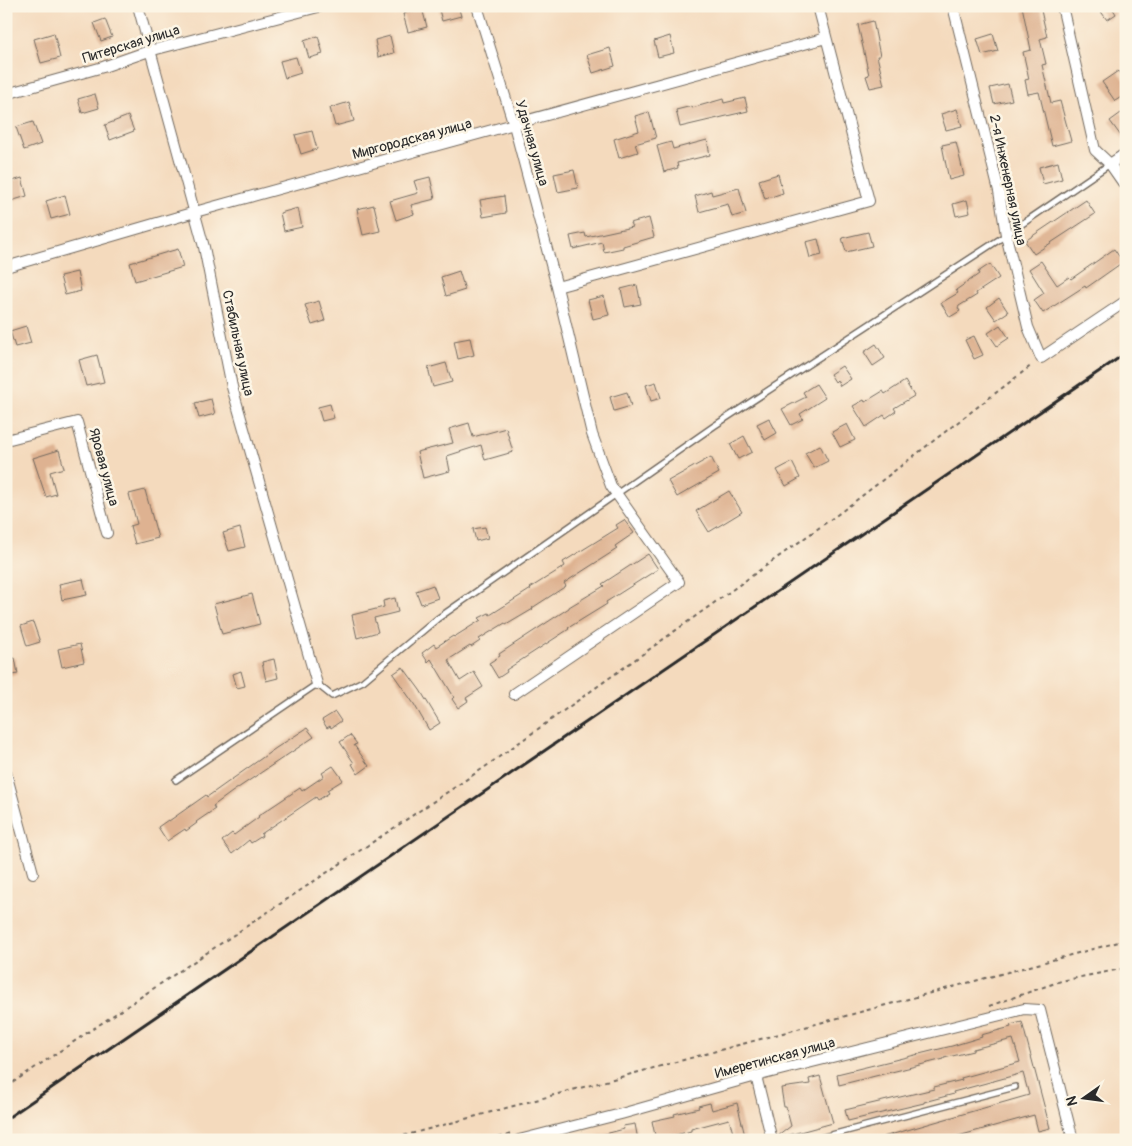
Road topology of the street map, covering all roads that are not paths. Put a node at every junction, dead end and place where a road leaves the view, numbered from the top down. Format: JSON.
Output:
{"nodes":[{"id":1,"x":138,"y":6,"type":"edge"},
{"id":2,"x":322,"y":6,"type":"edge"},
{"id":3,"x":477,"y":6,"type":"edge"},
{"id":4,"x":818,"y":6,"type":"edge"},
{"id":5,"x":953,"y":6,"type":"edge"},
{"id":6,"x":1062,"y":6,"type":"edge"},
{"id":7,"x":826,"y":38,"type":"junction"},
{"id":8,"x":149,"y":51,"type":"junction"},
{"id":9,"x":6,"y":94,"type":"edge"},
{"id":10,"x":514,"y":125,"type":"junction"},
{"id":11,"x":1126,"y":153,"type":"edge"},
{"id":12,"x":1110,"y":164,"type":"junction"},
{"id":13,"x":1126,"y":187,"type":"edge"},
{"id":14,"x":195,"y":212,"type":"junction"},
{"id":15,"x":1006,"y":234,"type":"junction"},
{"id":16,"x":6,"y":267,"type":"edge"},
{"id":17,"x":557,"y":288,"type":"junction"},
{"id":18,"x":1126,"y":301,"type":"edge"},
{"id":19,"x":6,"y":440,"type":"edge"},
{"id":20,"x":616,"y":494,"type":"junction"},
{"id":21,"x":107,"y":533,"type":"dead end"},
{"id":22,"x":317,"y":684,"type":"junction"},
{"id":23,"x":514,"y":694,"type":"dead end"},
{"id":24,"x":6,"y":773,"type":"edge"},
{"id":25,"x":176,"y":780,"type":"dead end"},
{"id":26,"x":33,"y":873,"type":"dead end"},
{"id":27,"x":756,"y":1076,"type":"junction"},
{"id":28,"x":1015,"y":1087,"type":"dead end"},
{"id":29,"x":519,"y":1140,"type":"edge"},
{"id":30,"x":772,"y":1140,"type":"edge"},
{"id":31,"x":812,"y":1140,"type":"edge"},
{"id":32,"x":1073,"y":1140,"type":"edge"}],
"edges":[{"from":1,"to":8,"type":"street","name":"Стабильная улица"},
{"from":2,"to":8,"type":"street","name":"Питерская улица"},
{"from":3,"to":10,"type":"street","name":"Удачная улица"},
{"from":4,"to":7,"type":"street"},
{"from":5,"to":15,"type":"street","name":"2-я Инженерная улица"},
{"from":6,"to":12,"type":"street"},
{"from":7,"to":10,"type":"street","name":"Миргородская улица"},
{"from":7,"to":17,"type":"street"},
{"from":8,"to":9,"type":"street","name":"Питерская улица"},
{"from":8,"to":14,"type":"street","name":"Стабильная улица"},
{"from":10,"to":14,"type":"street","name":"Миргородская улица"},
{"from":10,"to":17,"type":"street","name":"Удачная улица"},
{"from":11,"to":12,"type":"street"},
{"from":12,"to":13,"type":"street"},
{"from":12,"to":15,"type":"lane"},
{"from":14,"to":16,"type":"street","name":"Миргородская улица"},
{"from":14,"to":22,"type":"street","name":"Стабильная улица"},
{"from":15,"to":18,"type":"street","name":"2-я Инженерная улица"},
{"from":15,"to":20,"type":"lane"},
{"from":17,"to":20,"type":"street","name":"Удачная улица"},
{"from":19,"to":21,"type":"street","name":"Яровая улица"},
{"from":20,"to":22,"type":"lane"},
{"from":20,"to":23,"type":"street","name":"Удачная улица"},
{"from":22,"to":25,"type":"lane"},
{"from":24,"to":26,"type":"street"},
{"from":27,"to":29,"type":"street","name":"Имеретинская улица"},
{"from":27,"to":30,"type":"street"},
{"from":27,"to":32,"type":"street","name":"Имеретинская улица"},
{"from":28,"to":31,"type":"lane"}]}
